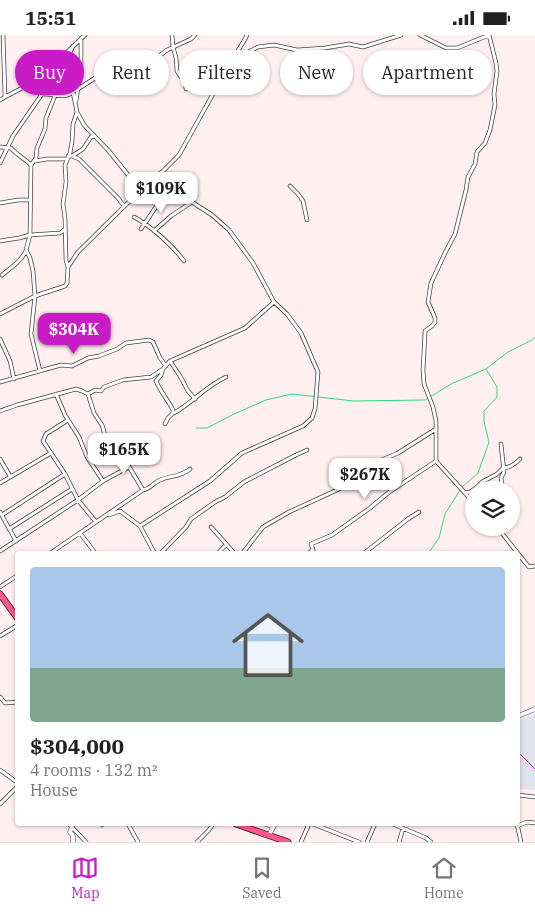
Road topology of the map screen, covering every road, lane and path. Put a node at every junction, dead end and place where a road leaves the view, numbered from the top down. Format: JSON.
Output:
{"nodes":[{"id":1,"x":3,"y":35,"type":"edge"},
{"id":2,"x":172,"y":35,"type":"edge"},
{"id":3,"x":195,"y":35,"type":"edge"},
{"id":4,"x":247,"y":35,"type":"edge"},
{"id":5,"x":401,"y":35,"type":"edge"},
{"id":6,"x":420,"y":35,"type":"edge"},
{"id":7,"x":83,"y":36,"type":"edge"},
{"id":8,"x":73,"y":46,"type":"junction"},
{"id":9,"x":173,"y":47,"type":"junction"},
{"id":10,"x":71,"y":50,"type":"edge"},
{"id":11,"x":83,"y":50,"type":"edge"},
{"id":12,"x":237,"y":50,"type":"edge"},
{"id":13,"x":253,"y":50,"type":"edge"},
{"id":14,"x":179,"y":74,"type":"edge"},
{"id":15,"x":84,"y":85,"type":"edge"},
{"id":16,"x":42,"y":95,"type":"edge"},
{"id":17,"x":55,"y":95,"type":"joint"},
{"id":18,"x":67,"y":95,"type":"edge"},
{"id":19,"x":74,"y":95,"type":"edge"},
{"id":20,"x":77,"y":95,"type":"edge"},
{"id":21,"x":212,"y":95,"type":"edge"},
{"id":22,"x":5,"y":97,"type":"junction"},
{"id":23,"x":0,"y":100,"type":"edge"},
{"id":24,"x":76,"y":104,"type":"junction"},
{"id":25,"x":77,"y":112,"type":"junction"},
{"id":26,"x":94,"y":136,"type":"junction"},
{"id":27,"x":0,"y":147,"type":"edge"},
{"id":28,"x":7,"y":147,"type":"junction"},
{"id":29,"x":69,"y":157,"type":"junction"},
{"id":30,"x":0,"y":163,"type":"edge"},
{"id":31,"x":32,"y":164,"type":"junction"},
{"id":32,"x":146,"y":185,"type":"junction"},
{"id":33,"x":290,"y":186,"type":"dead end"},
{"id":34,"x":168,"y":189,"type":"junction"},
{"id":35,"x":30,"y":200,"type":"junction"},
{"id":36,"x":192,"y":202,"type":"junction"},
{"id":37,"x":0,"y":203,"type":"edge"},
{"id":38,"x":124,"y":206,"type":"junction"},
{"id":39,"x":134,"y":217,"type":"dead end"},
{"id":40,"x":307,"y":220,"type":"dead end"},
{"id":41,"x":144,"y":223,"type":"junction"},
{"id":42,"x":141,"y":229,"type":"dead end"},
{"id":43,"x":65,"y":230,"type":"junction"},
{"id":44,"x":154,"y":231,"type":"junction"},
{"id":45,"x":30,"y":235,"type":"junction"},
{"id":46,"x":0,"y":241,"type":"edge"},
{"id":47,"x":26,"y":250,"type":"junction"},
{"id":48,"x":184,"y":261,"type":"dead end"},
{"id":49,"x":68,"y":267,"type":"junction"},
{"id":50,"x":2,"y":275,"type":"dead end"},
{"id":51,"x":35,"y":296,"type":"junction"},
{"id":52,"x":274,"y":301,"type":"junction"},
{"id":53,"x":0,"y":314,"type":"edge"},
{"id":54,"x":0,"y":339,"type":"edge"},
{"id":55,"x":170,"y":361,"type":"junction"},
{"id":56,"x":164,"y":367,"type":"junction"},
{"id":57,"x":40,"y":371,"type":"junction"},
{"id":58,"x":226,"y":377,"type":"dead end"},
{"id":59,"x":14,"y":379,"type":"junction"},
{"id":60,"x":0,"y":382,"type":"edge"},
{"id":61,"x":56,"y":394,"type":"junction"},
{"id":62,"x":88,"y":395,"type":"junction"},
{"id":63,"x":195,"y":399,"type":"junction"},
{"id":64,"x":0,"y":411,"type":"edge"},
{"id":65,"x":173,"y":413,"type":"junction"},
{"id":66,"x":68,"y":420,"type":"junction"},
{"id":67,"x":165,"y":424,"type":"dead end"},
{"id":68,"x":436,"y":429,"type":"junction"},
{"id":69,"x":500,"y":444,"type":"dead end"},
{"id":70,"x":307,"y":450,"type":"dead end"},
{"id":71,"x":51,"y":453,"type":"junction"},
{"id":72,"x":0,"y":459,"type":"edge"},
{"id":73,"x":520,"y":459,"type":"dead end"},
{"id":74,"x":436,"y":461,"type":"junction"},
{"id":75,"x":129,"y":467,"type":"junction"},
{"id":76,"x":503,"y":468,"type":"junction"},
{"id":77,"x":190,"y":469,"type":"dead end"},
{"id":78,"x":65,"y":475,"type":"junction"},
{"id":79,"x":10,"y":476,"type":"junction"},
{"id":80,"x":103,"y":481,"type":"junction"},
{"id":81,"x":484,"y":481,"type":"edge"},
{"id":82,"x":501,"y":481,"type":"edge"},
{"id":83,"x":0,"y":483,"type":"edge"},
{"id":84,"x":72,"y":489,"type":"junction"},
{"id":85,"x":143,"y":490,"type":"junction"},
{"id":86,"x":465,"y":493,"type":"edge"},
{"id":87,"x":78,"y":500,"type":"junction"},
{"id":88,"x":420,"y":512,"type":"dead end"},
{"id":89,"x":1,"y":513,"type":"edge"},
{"id":90,"x":104,"y":517,"type":"junction"},
{"id":91,"x":96,"y":522,"type":"junction"},
{"id":92,"x":140,"y":527,"type":"junction"},
{"id":93,"x":211,"y":527,"type":"dead end"},
{"id":94,"x":9,"y":529,"type":"junction"},
{"id":95,"x":80,"y":533,"type":"junction"},
{"id":96,"x":504,"y":536,"type":"edge"},
{"id":97,"x":16,"y":541,"type":"junction"},
{"id":98,"x":226,"y":545,"type":"junction"},
{"id":99,"x":0,"y":551,"type":"edge"},
{"id":100,"x":53,"y":551,"type":"edge"},
{"id":101,"x":94,"y":551,"type":"edge"},
{"id":102,"x":153,"y":551,"type":"edge"},
{"id":103,"x":163,"y":551,"type":"edge"},
{"id":104,"x":220,"y":551,"type":"edge"},
{"id":105,"x":232,"y":551,"type":"edge"},
{"id":106,"x":244,"y":551,"type":"edge"},
{"id":107,"x":312,"y":551,"type":"edge"},
{"id":108,"x":367,"y":551,"type":"edge"},
{"id":109,"x":516,"y":551,"type":"edge"},
{"id":110,"x":520,"y":556,"type":"edge"},
{"id":111,"x":535,"y":566,"type":"edge"},
{"id":112,"x":15,"y":577,"type":"edge"},
{"id":113,"x":0,"y":587,"type":"edge"},
{"id":114,"x":0,"y":594,"type":"edge"},
{"id":115,"x":15,"y":615,"type":"edge"},
{"id":116,"x":15,"y":627,"type":"edge"},
{"id":117,"x":0,"y":636,"type":"edge"},
{"id":118,"x":0,"y":697,"type":"edge"},
{"id":119,"x":15,"y":703,"type":"edge"},
{"id":120,"x":535,"y":709,"type":"edge"},
{"id":121,"x":520,"y":715,"type":"edge"},
{"id":122,"x":0,"y":770,"type":"edge"},
{"id":123,"x":15,"y":782,"type":"edge"},
{"id":124,"x":15,"y":788,"type":"edge"},
{"id":125,"x":520,"y":795,"type":"edge"},
{"id":126,"x":535,"y":797,"type":"edge"},
{"id":127,"x":0,"y":804,"type":"edge"},
{"id":128,"x":535,"y":823,"type":"edge"},
{"id":129,"x":520,"y":824,"type":"edge"},
{"id":130,"x":70,"y":826,"type":"edge"},
{"id":131,"x":71,"y":826,"type":"edge"},
{"id":132,"x":129,"y":826,"type":"edge"},
{"id":133,"x":212,"y":826,"type":"edge"},
{"id":134,"x":241,"y":826,"type":"edge"},
{"id":135,"x":274,"y":826,"type":"edge"},
{"id":136,"x":310,"y":826,"type":"edge"},
{"id":137,"x":316,"y":826,"type":"edge"},
{"id":138,"x":374,"y":826,"type":"edge"},
{"id":139,"x":398,"y":826,"type":"edge"},
{"id":140,"x":517,"y":826,"type":"edge"},
{"id":141,"x":403,"y":828,"type":"junction"},
{"id":142,"x":268,"y":838,"type":"edge"},
{"id":143,"x":73,"y":842,"type":"edge"},
{"id":144,"x":86,"y":842,"type":"edge"},
{"id":145,"x":138,"y":842,"type":"edge"},
{"id":146,"x":196,"y":842,"type":"edge"},
{"id":147,"x":288,"y":842,"type":"edge"},
{"id":148,"x":301,"y":842,"type":"edge"},
{"id":149,"x":359,"y":842,"type":"edge"},
{"id":150,"x":367,"y":842,"type":"edge"},
{"id":151,"x":399,"y":842,"type":"edge"},
{"id":152,"x":431,"y":842,"type":"edge"},
{"id":153,"x":521,"y":842,"type":"edge"}],
"edges":[{"from":1,"to":22,"type":"street"},
{"from":2,"to":9,"type":"street"},
{"from":3,"to":9,"type":"street"},
{"from":4,"to":12,"type":"street"},
{"from":5,"to":13,"type":"street"},
{"from":6,"to":68,"type":"street"},
{"from":7,"to":8,"type":"street"},
{"from":7,"to":11,"type":"street"},
{"from":8,"to":10,"type":"street"},
{"from":8,"to":22,"type":"street"},
{"from":9,"to":14,"type":"street"},
{"from":9,"to":15,"type":"street"},
{"from":16,"to":28,"type":"street"},
{"from":17,"to":18,"type":"street"},
{"from":17,"to":31,"type":"street"},
{"from":19,"to":24,"type":"street"},
{"from":20,"to":24,"type":"street"},
{"from":21,"to":32,"type":"street"},
{"from":22,"to":23,"type":"street"},
{"from":24,"to":25,"type":"street"},
{"from":25,"to":26,"type":"street"},
{"from":25,"to":29,"type":"street"},
{"from":26,"to":29,"type":"street"},
{"from":26,"to":32,"type":"street"},
{"from":27,"to":28,"type":"street"},
{"from":28,"to":30,"type":"street"},
{"from":28,"to":31,"type":"street"},
{"from":29,"to":31,"type":"street"},
{"from":29,"to":38,"type":"street"},
{"from":29,"to":43,"type":"street"},
{"from":31,"to":35,"type":"street"},
{"from":32,"to":34,"type":"street"},
{"from":32,"to":38,"type":"street"},
{"from":33,"to":40,"type":"street"},
{"from":34,"to":36,"type":"street"},
{"from":34,"to":41,"type":"street"},
{"from":35,"to":37,"type":"street"},
{"from":35,"to":45,"type":"street"},
{"from":36,"to":44,"type":"street"},
{"from":36,"to":52,"type":"street"},
{"from":38,"to":49,"type":"street"},
{"from":39,"to":41,"type":"street"},
{"from":41,"to":42,"type":"street"},
{"from":41,"to":44,"type":"street"},
{"from":43,"to":45,"type":"street"},
{"from":43,"to":49,"type":"street"},
{"from":44,"to":48,"type":"street"},
{"from":45,"to":46,"type":"street"},
{"from":45,"to":47,"type":"street"},
{"from":47,"to":50,"type":"street"},
{"from":47,"to":51,"type":"street"},
{"from":49,"to":51,"type":"street"},
{"from":51,"to":53,"type":"street"},
{"from":51,"to":57,"type":"street"},
{"from":52,"to":55,"type":"street"},
{"from":52,"to":92,"type":"street"},
{"from":54,"to":59,"type":"street"},
{"from":55,"to":56,"type":"street"},
{"from":55,"to":63,"type":"street"},
{"from":56,"to":57,"type":"street"},
{"from":56,"to":62,"type":"street"},
{"from":56,"to":65,"type":"street"},
{"from":57,"to":59,"type":"street"},
{"from":58,"to":63,"type":"street"},
{"from":59,"to":60,"type":"street"},
{"from":61,"to":62,"type":"street"},
{"from":61,"to":64,"type":"street"},
{"from":61,"to":66,"type":"street"},
{"from":62,"to":75,"type":"street"},
{"from":63,"to":65,"type":"street"},
{"from":65,"to":67,"type":"street"},
{"from":66,"to":71,"type":"street"},
{"from":66,"to":80,"type":"street"},
{"from":68,"to":74,"type":"street"},
{"from":68,"to":106,"type":"street"},
{"from":69,"to":76,"type":"street"},
{"from":70,"to":103,"type":"street"},
{"from":71,"to":78,"type":"street"},
{"from":71,"to":79,"type":"street"},
{"from":72,"to":79,"type":"street"},
{"from":73,"to":76,"type":"street"},
{"from":74,"to":86,"type":"street"},
{"from":74,"to":107,"type":"street"},
{"from":75,"to":80,"type":"street"},
{"from":75,"to":85,"type":"street"},
{"from":76,"to":81,"type":"street"},
{"from":76,"to":82,"type":"street"},
{"from":77,"to":85,"type":"street"},
{"from":78,"to":84,"type":"street"},
{"from":78,"to":89,"type":"street"},
{"from":79,"to":83,"type":"street"},
{"from":80,"to":87,"type":"street"},
{"from":84,"to":87,"type":"street"},
{"from":84,"to":94,"type":"street"},
{"from":85,"to":90,"type":"street"},
{"from":87,"to":91,"type":"street"},
{"from":87,"to":97,"type":"street"},
{"from":88,"to":108,"type":"street"},
{"from":89,"to":94,"type":"street"},
{"from":90,"to":91,"type":"street"},
{"from":90,"to":92,"type":"street"},
{"from":91,"to":95,"type":"street"},
{"from":92,"to":102,"type":"street"},
{"from":93,"to":98,"type":"street"},
{"from":94,"to":97,"type":"street"},
{"from":95,"to":100,"type":"street"},
{"from":95,"to":101,"type":"street"},
{"from":96,"to":109,"type":"street"},
{"from":97,"to":99,"type":"street"},
{"from":98,"to":104,"type":"street"},
{"from":98,"to":105,"type":"street"},
{"from":110,"to":111,"type":"street"},
{"from":112,"to":113,"type":"street"},
{"from":114,"to":115,"type":"highway"},
{"from":116,"to":117,"type":"street"},
{"from":118,"to":119,"type":"street"},
{"from":120,"to":121,"type":"street"},
{"from":122,"to":123,"type":"street"},
{"from":124,"to":127,"type":"street"},
{"from":125,"to":126,"type":"street"},
{"from":128,"to":129,"type":"street"},
{"from":130,"to":143,"type":"street"},
{"from":131,"to":144,"type":"street"},
{"from":132,"to":145,"type":"street"},
{"from":133,"to":146,"type":"street"},
{"from":134,"to":142,"type":"highway"},
{"from":135,"to":142,"type":"street"},
{"from":136,"to":148,"type":"street"},
{"from":137,"to":149,"type":"street"},
{"from":138,"to":150,"type":"street"},
{"from":139,"to":141,"type":"street"},
{"from":140,"to":153,"type":"street"},
{"from":141,"to":151,"type":"street"},
{"from":141,"to":152,"type":"street"},
{"from":142,"to":147,"type":"highway"}]}
